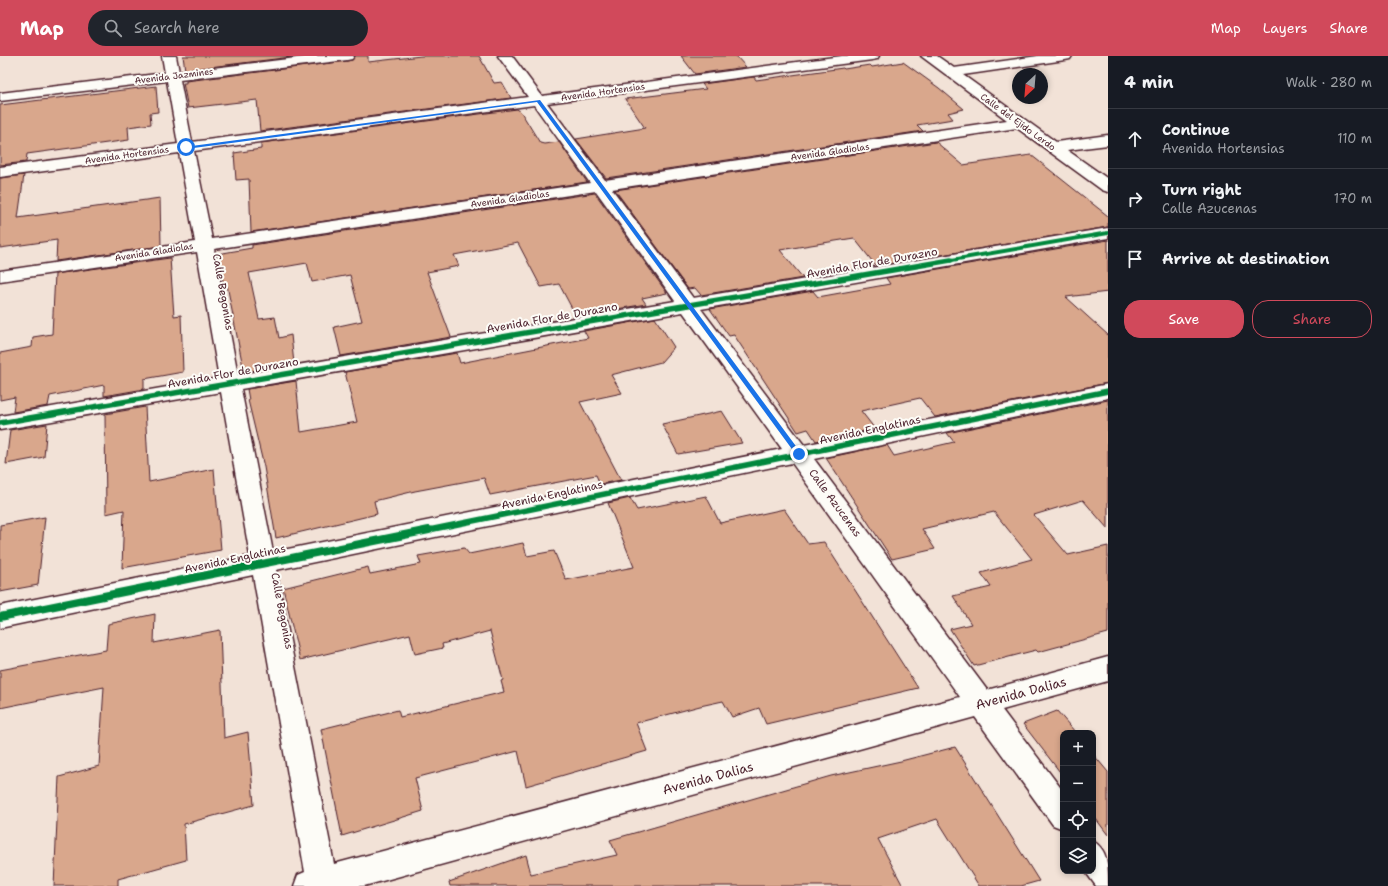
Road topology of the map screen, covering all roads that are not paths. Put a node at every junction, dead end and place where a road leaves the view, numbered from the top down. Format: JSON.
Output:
{"nodes":[{"id":1,"x":169,"y":56,"type":"edge"},
{"id":2,"x":347,"y":56,"type":"edge"},
{"id":3,"x":506,"y":56,"type":"edge"},
{"id":4,"x":872,"y":56,"type":"edge"},
{"id":5,"x":928,"y":56,"type":"edge"},
{"id":6,"x":1065,"y":56,"type":"edge"},
{"id":7,"x":951,"y":73,"type":"junction"},
{"id":8,"x":173,"y":76,"type":"junction"},
{"id":9,"x":0,"y":97,"type":"edge"},
{"id":10,"x":538,"y":100,"type":"junction"},
{"id":11,"x":1020,"y":123,"type":"junction"},
{"id":12,"x":1108,"y":140,"type":"edge"},
{"id":13,"x":186,"y":147,"type":"junction"},
{"id":14,"x":1052,"y":147,"type":"junction"},
{"id":15,"x":0,"y":172,"type":"edge"},
{"id":16,"x":601,"y":186,"type":"junction"},
{"id":17,"x":1108,"y":187,"type":"edge"},
{"id":18,"x":1108,"y":233,"type":"edge"},
{"id":19,"x":204,"y":245,"type":"junction"},
{"id":20,"x":0,"y":276,"type":"edge"},
{"id":21,"x":688,"y":305,"type":"junction"},
{"id":22,"x":230,"y":384,"type":"junction"},
{"id":23,"x":1108,"y":391,"type":"edge"},
{"id":24,"x":0,"y":423,"type":"edge"},
{"id":25,"x":799,"y":454,"type":"junction"},
{"id":26,"x":263,"y":564,"type":"junction"},
{"id":27,"x":0,"y":617,"type":"edge"},
{"id":28,"x":1108,"y":669,"type":"edge"},
{"id":29,"x":983,"y":704,"type":"junction"},
{"id":30,"x":1060,"y":811,"type":"edge"},
{"id":31,"x":1096,"y":860,"type":"edge"},
{"id":32,"x":1108,"y":877,"type":"edge"},
{"id":33,"x":317,"y":885,"type":"edge"}],
"edges":[{"from":1,"to":8,"type":"street","name":"Calle Begonias"},
{"from":2,"to":8,"type":"street","name":"Avenida Jazmines"},
{"from":3,"to":10,"type":"street","name":"Calle Azucenas"},
{"from":4,"to":10,"type":"street","name":"Avenida Hortensias"},
{"from":5,"to":7,"type":"street","name":"Calle del Ejido Lerdo"},
{"from":6,"to":7,"type":"street"},
{"from":7,"to":11,"type":"street","name":"Calle del Ejido Lerdo"},
{"from":8,"to":9,"type":"street","name":"Avenida Jazmines"},
{"from":8,"to":13,"type":"street","name":"Calle Begonias"},
{"from":10,"to":13,"type":"street","name":"Avenida Hortensias"},
{"from":10,"to":16,"type":"street","name":"Calle Azucenas"},
{"from":11,"to":14,"type":"street","name":"Calle del Ejido Lerdo"},
{"from":11,"to":16,"type":"street","name":"Avenida Gladiolas"},
{"from":12,"to":14,"type":"street"},
{"from":13,"to":15,"type":"street","name":"Avenida Hortensias"},
{"from":13,"to":19,"type":"street","name":"Calle Begonias"},
{"from":14,"to":17,"type":"street","name":"Calle del Ejido Lerdo"},
{"from":16,"to":19,"type":"street","name":"Avenida Gladiolas"},
{"from":16,"to":21,"type":"street","name":"Calle Azucenas"},
{"from":18,"to":21,"type":"street","name":"Avenida Flor de Durazno"},
{"from":19,"to":20,"type":"street","name":"Avenida Gladiolas"},
{"from":19,"to":22,"type":"street","name":"Calle Begonias"},
{"from":21,"to":22,"type":"street","name":"Avenida Flor de Durazno"},
{"from":21,"to":25,"type":"street","name":"Calle Azucenas"},
{"from":22,"to":24,"type":"street","name":"Avenida Flor de Durazno"},
{"from":22,"to":26,"type":"street","name":"Calle Begonias"},
{"from":23,"to":25,"type":"street","name":"Avenida Englatinas"},
{"from":25,"to":26,"type":"street","name":"Avenida Englatinas"},
{"from":25,"to":29,"type":"street","name":"Calle Azucenas"},
{"from":26,"to":27,"type":"street","name":"Avenida Englatinas"},
{"from":26,"to":33,"type":"street","name":"Calle Begonias"},
{"from":28,"to":29,"type":"street","name":"Avenida Dalias"},
{"from":29,"to":30,"type":"street","name":"Calle Azucenas"},
{"from":29,"to":33,"type":"street","name":"Avenida Dalias"},
{"from":31,"to":32,"type":"street"}]}
